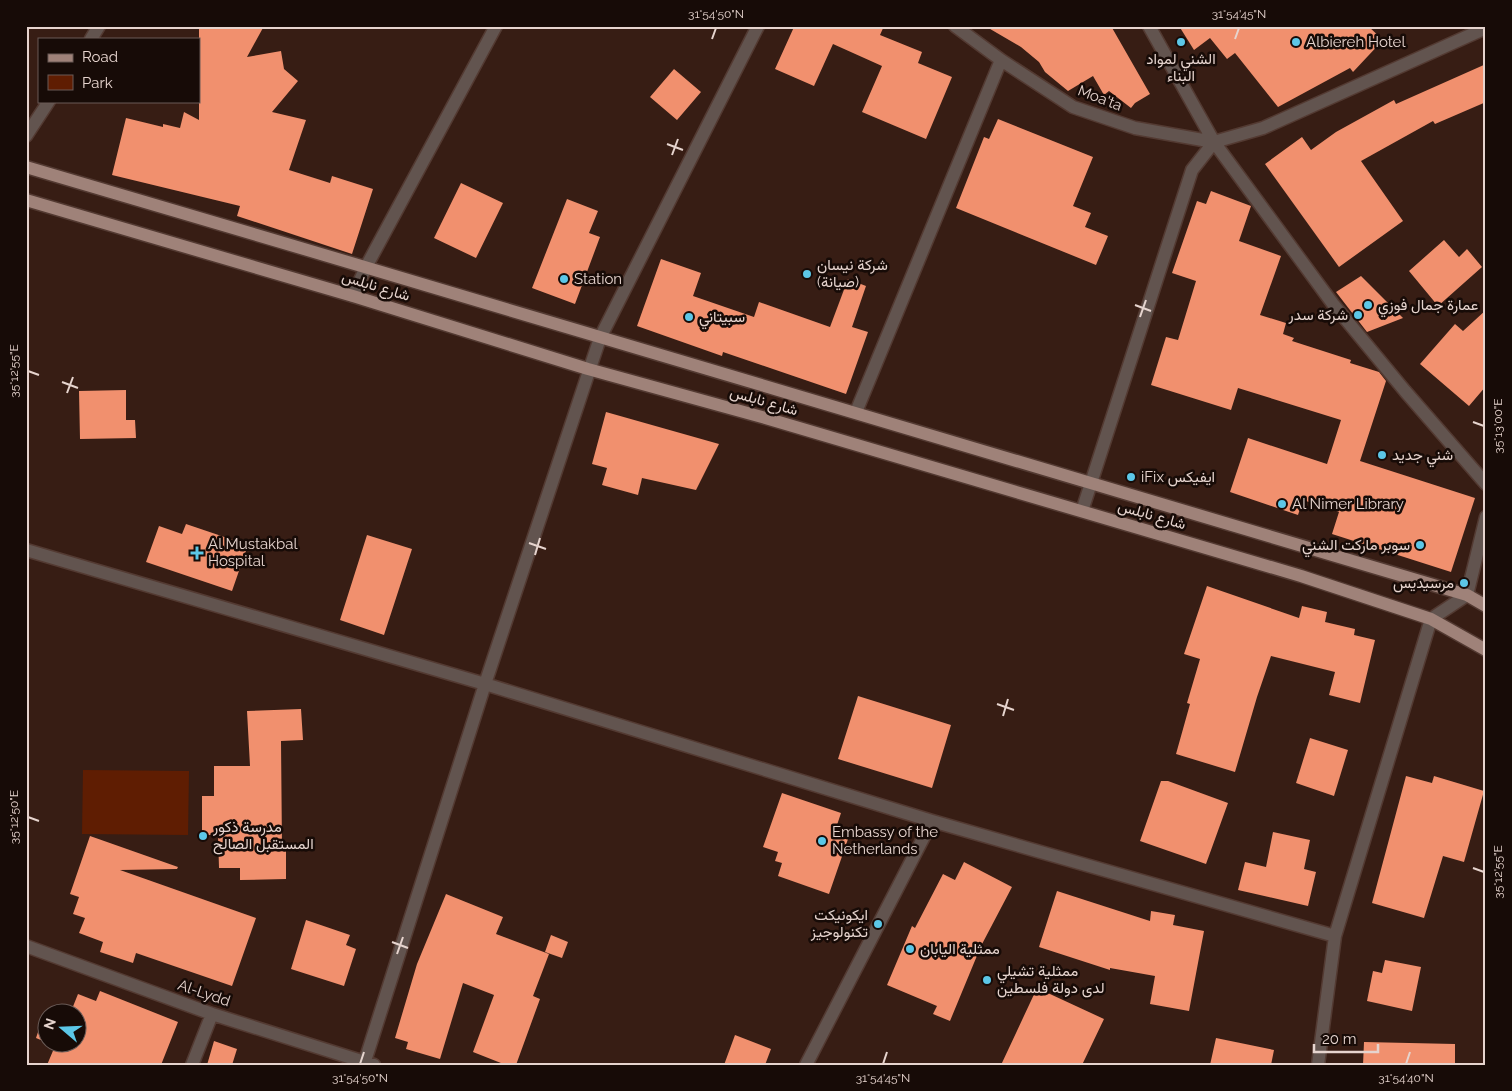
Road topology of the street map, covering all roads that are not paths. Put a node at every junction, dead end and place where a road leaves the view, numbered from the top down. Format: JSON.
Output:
{"nodes":[{"id":1,"x":99,"y":26,"type":"edge"},
{"id":2,"x":496,"y":26,"type":"edge"},
{"id":3,"x":758,"y":26,"type":"edge"},
{"id":4,"x":954,"y":26,"type":"edge"},
{"id":5,"x":1149,"y":26,"type":"edge"},
{"id":6,"x":1486,"y":28,"type":"edge"},
{"id":7,"x":92,"y":38,"type":"edge"},
{"id":8,"x":1001,"y":60,"type":"junction"},
{"id":9,"x":48,"y":102,"type":"edge"},
{"id":10,"x":26,"y":136,"type":"edge"},
{"id":11,"x":1214,"y":142,"type":"junction"},
{"id":12,"x":26,"y":167,"type":"edge"},
{"id":13,"x":26,"y":200,"type":"edge"},
{"id":14,"x":366,"y":267,"type":"junction"},
{"id":15,"x":353,"y":296,"type":"junction"},
{"id":16,"x":600,"y":338,"type":"junction"},
{"id":17,"x":588,"y":369,"type":"junction"},
{"id":18,"x":856,"y":412,"type":"junction"},
{"id":19,"x":1091,"y":484,"type":"junction"},
{"id":20,"x":1486,"y":484,"type":"edge"},
{"id":21,"x":1082,"y":511,"type":"junction"},
{"id":22,"x":1486,"y":517,"type":"edge"},
{"id":23,"x":26,"y":550,"type":"edge"},
{"id":24,"x":1467,"y":595,"type":"junction"},
{"id":25,"x":1486,"y":606,"type":"edge"},
{"id":26,"x":1431,"y":619,"type":"junction"},
{"id":27,"x":1486,"y":650,"type":"edge"},
{"id":28,"x":485,"y":684,"type":"junction"},
{"id":29,"x":932,"y":821,"type":"junction"},
{"id":30,"x":1335,"y":936,"type":"junction"},
{"id":31,"x":26,"y":946,"type":"edge"},
{"id":32,"x":212,"y":1014,"type":"junction"},
{"id":33,"x":370,"y":1063,"type":"edge"},
{"id":34,"x":192,"y":1065,"type":"edge"},
{"id":35,"x":806,"y":1065,"type":"edge"},
{"id":36,"x":1318,"y":1065,"type":"edge"}],
"edges":[{"from":1,"to":7,"type":"street"},
{"from":2,"to":14,"type":"street"},
{"from":3,"to":16,"type":"street"},
{"from":4,"to":8,"type":"street","name":"Moa'ta"},
{"from":5,"to":11,"type":"street"},
{"from":6,"to":11,"type":"street"},
{"from":8,"to":11,"type":"street","name":"Moa'ta"},
{"from":8,"to":18,"type":"street"},
{"from":9,"to":10,"type":"street"},
{"from":11,"to":19,"type":"street"},
{"from":11,"to":20,"type":"street"},
{"from":12,"to":14,"type":"main road","name":"شارع نابلس"},
{"from":13,"to":15,"type":"main road","name":"شارع نابلس"},
{"from":14,"to":15,"type":"street"},
{"from":14,"to":16,"type":"main road","name":"شارع نابلس"},
{"from":15,"to":17,"type":"main road","name":"شارع نابلس"},
{"from":16,"to":17,"type":"street"},
{"from":16,"to":18,"type":"main road","name":"شارع نابلس"},
{"from":17,"to":21,"type":"main road","name":"شارع نابلس"},
{"from":17,"to":28,"type":"street"},
{"from":18,"to":19,"type":"main road","name":"شارع نابلس"},
{"from":19,"to":21,"type":"street"},
{"from":19,"to":24,"type":"main road","name":"شارع نابلس"},
{"from":21,"to":26,"type":"main road","name":"شارع نابلس"},
{"from":22,"to":24,"type":"street"},
{"from":23,"to":28,"type":"street"},
{"from":24,"to":25,"type":"main road","name":"شارع نابلس"},
{"from":24,"to":26,"type":"street"},
{"from":26,"to":27,"type":"main road","name":"شارع نابلس"},
{"from":26,"to":30,"type":"street"},
{"from":28,"to":29,"type":"street"},
{"from":28,"to":33,"type":"street"},
{"from":29,"to":30,"type":"street"},
{"from":29,"to":35,"type":"street"},
{"from":30,"to":36,"type":"street"},
{"from":31,"to":32,"type":"street","name":"Al-Lydd"},
{"from":32,"to":33,"type":"street","name":"Al-Lydd"},
{"from":32,"to":34,"type":"street"}]}
